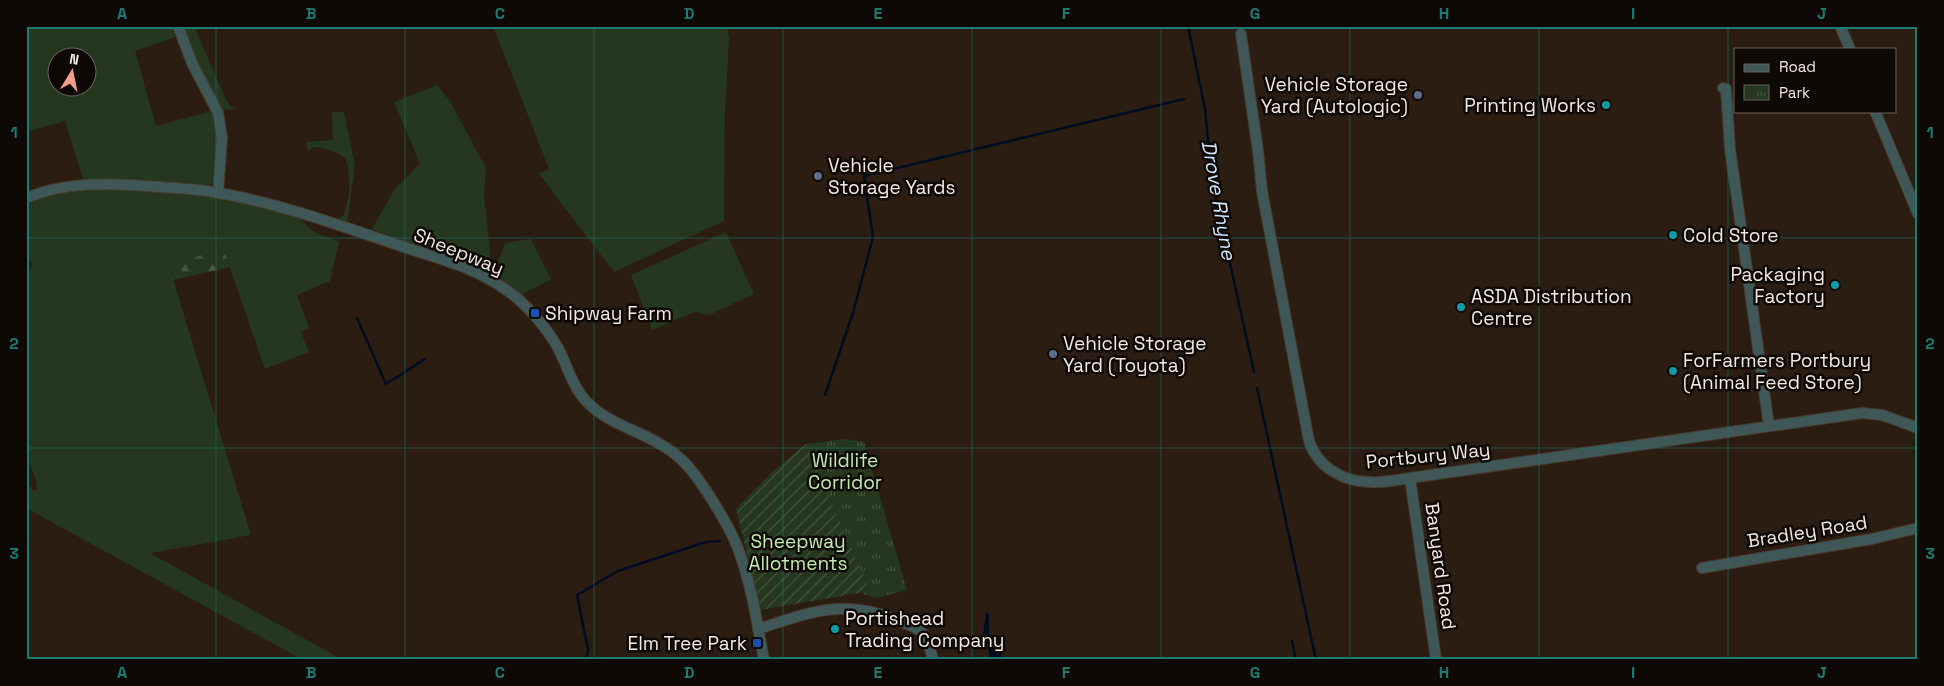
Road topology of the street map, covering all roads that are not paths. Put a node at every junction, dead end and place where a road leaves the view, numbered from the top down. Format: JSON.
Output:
{"nodes":[{"id":1,"x":178,"y":26,"type":"edge"},
{"id":2,"x":1840,"y":26,"type":"edge"},
{"id":3,"x":1241,"y":34,"type":"dead end"},
{"id":4,"x":1850,"y":48,"type":"edge"},
{"id":5,"x":1723,"y":88,"type":"dead end"},
{"id":6,"x":1875,"y":112,"type":"edge"},
{"id":7,"x":218,"y":192,"type":"junction"},
{"id":8,"x":26,"y":198,"type":"edge"},
{"id":9,"x":1918,"y":214,"type":"edge"},
{"id":10,"x":1769,"y":426,"type":"junction"},
{"id":11,"x":1917,"y":428,"type":"edge"},
{"id":12,"x":1410,"y":478,"type":"junction"},
{"id":13,"x":1918,"y":528,"type":"edge"},
{"id":14,"x":1702,"y":568,"type":"dead end"},
{"id":15,"x":758,"y":629,"type":"junction"},
{"id":16,"x":764,"y":660,"type":"edge"},
{"id":17,"x":933,"y":660,"type":"edge"},
{"id":18,"x":1436,"y":660,"type":"edge"}],
"edges":[{"from":1,"to":7,"type":"street"},
{"from":2,"to":4,"type":"street"},
{"from":3,"to":12,"type":"street","name":"Portbury Way"},
{"from":5,"to":10,"type":"street"},
{"from":6,"to":9,"type":"street"},
{"from":7,"to":8,"type":"street","name":"Sheepway"},
{"from":7,"to":15,"type":"street","name":"Sheepway"},
{"from":10,"to":11,"type":"street","name":"Portbury Way"},
{"from":10,"to":12,"type":"street","name":"Portbury Way"},
{"from":12,"to":18,"type":"street","name":"Banyard Road"},
{"from":13,"to":14,"type":"street","name":"Bradley Road"},
{"from":15,"to":16,"type":"street","name":"Sheepway"},
{"from":15,"to":17,"type":"street"}]}
